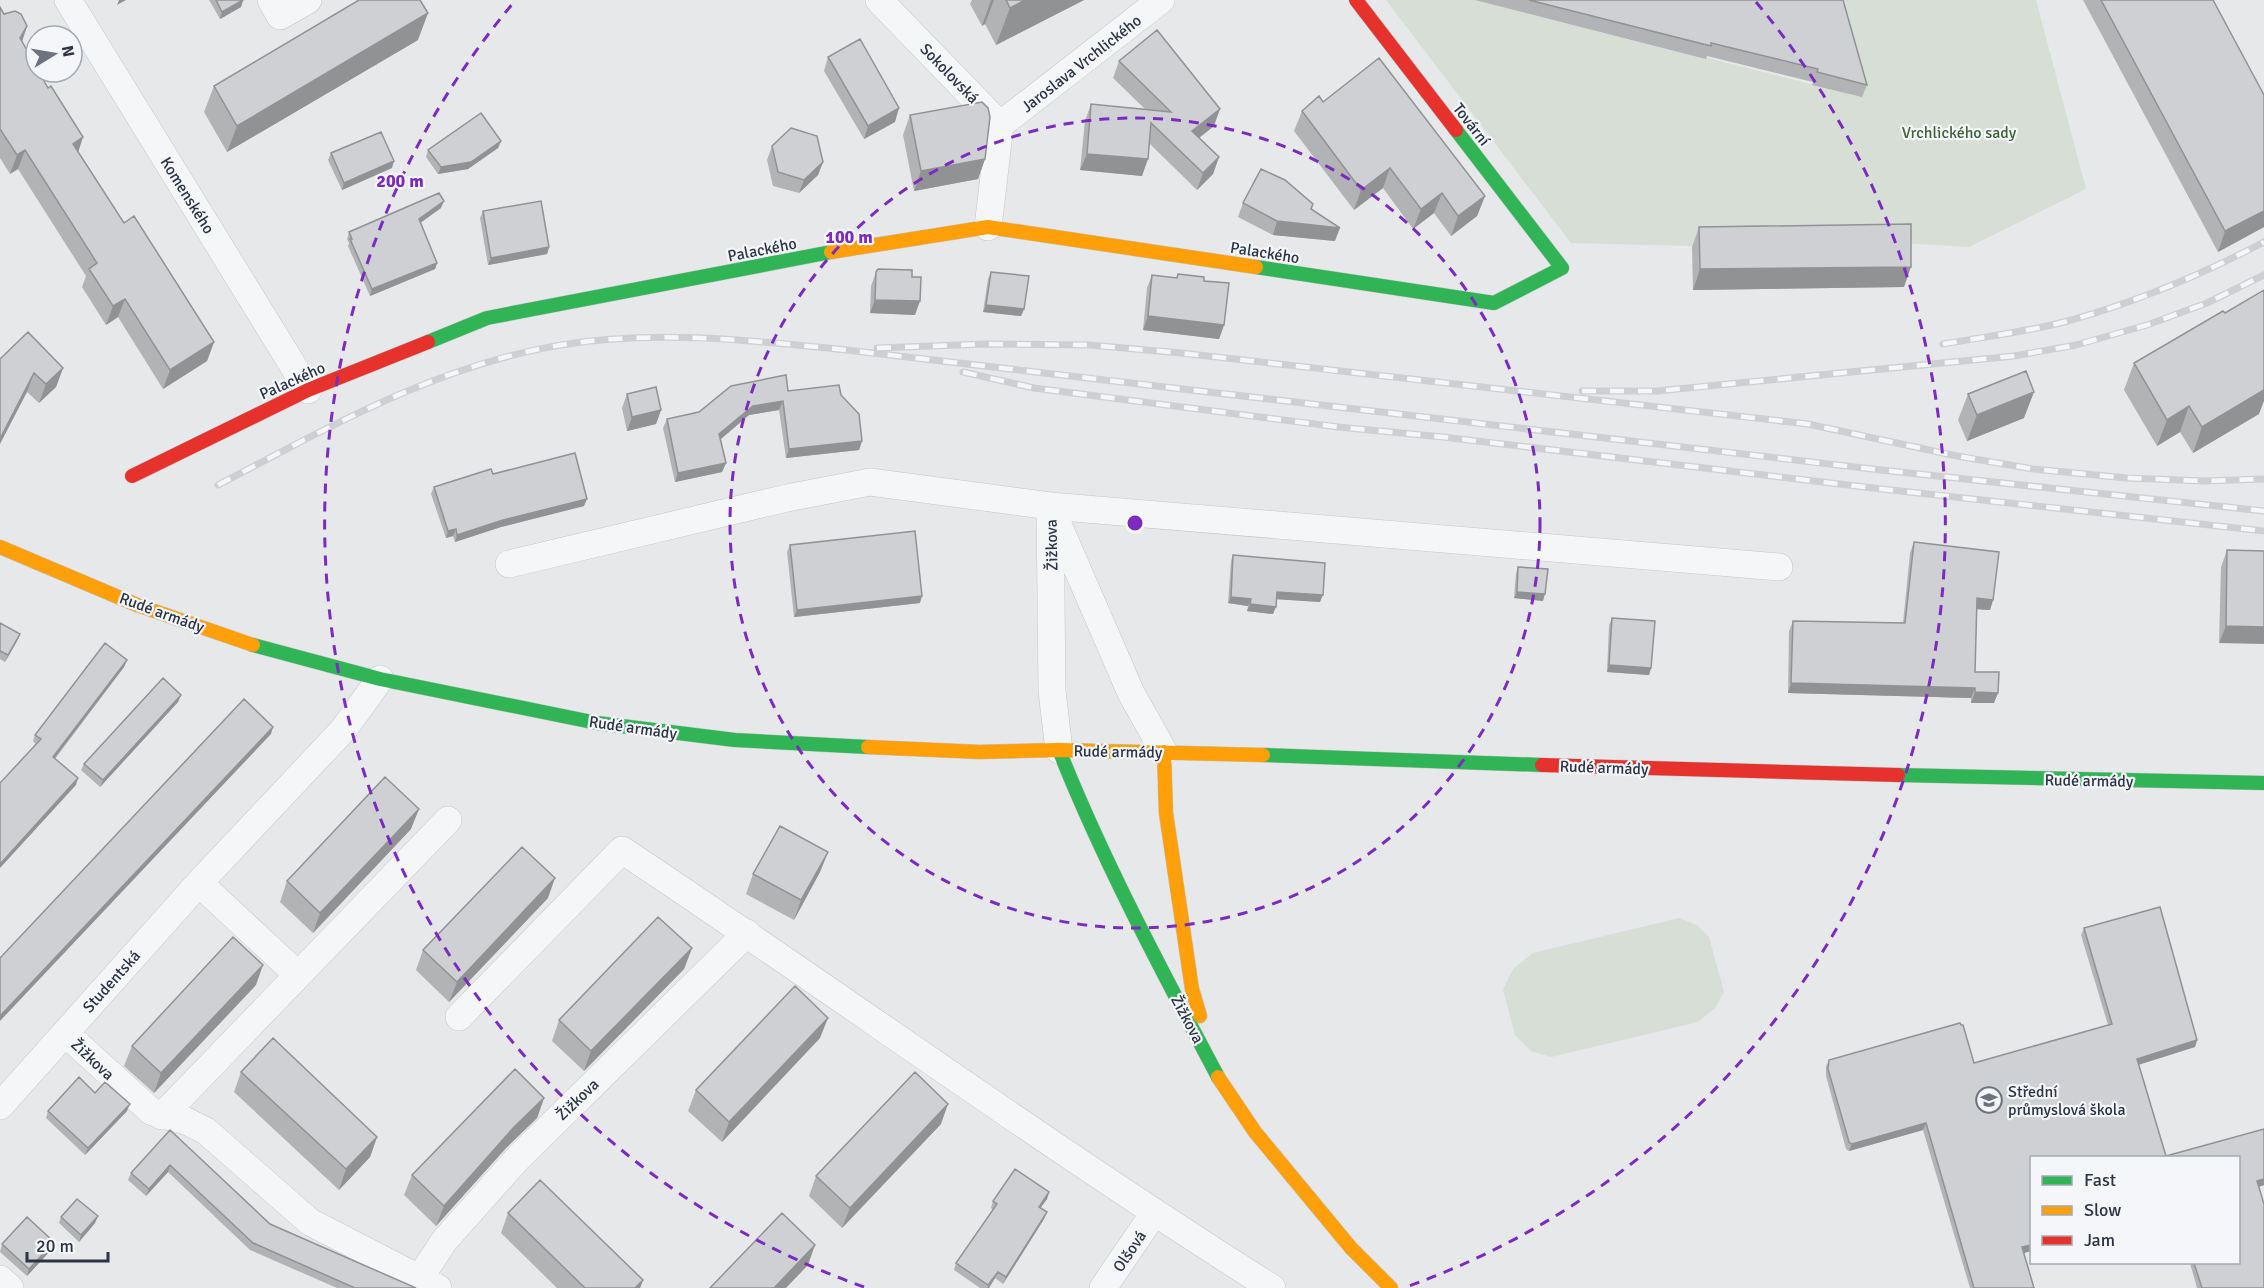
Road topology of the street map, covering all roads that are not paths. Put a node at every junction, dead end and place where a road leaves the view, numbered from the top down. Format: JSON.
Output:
{"nodes":[{"id":1,"x":68,"y":0,"type":"edge"},
{"id":2,"x":271,"y":0,"type":"edge"},
{"id":3,"x":308,"y":0,"type":"edge"},
{"id":4,"x":879,"y":0,"type":"edge"},
{"id":5,"x":1161,"y":0,"type":"edge"},
{"id":6,"x":1356,"y":0,"type":"edge"},
{"id":7,"x":1000,"y":125,"type":"junction"},
{"id":8,"x":988,"y":227,"type":"junction"},
{"id":9,"x":1562,"y":268,"type":"joint"},
{"id":10,"x":308,"y":390,"type":"junction"},
{"id":11,"x":132,"y":476,"type":"dead end"},
{"id":12,"x":1050,"y":506,"type":"junction"},
{"id":13,"x":0,"y":547,"type":"edge"},
{"id":14,"x":509,"y":564,"type":"dead end"},
{"id":15,"x":1779,"y":567,"type":"dead end"},
{"id":16,"x":380,"y":680,"type":"junction"},
{"id":17,"x":1059,"y":750,"type":"junction"},
{"id":18,"x":1164,"y":752,"type":"junction"},
{"id":19,"x":2264,"y":783,"type":"edge"},
{"id":20,"x":448,"y":820,"type":"dead end"},
{"id":21,"x":199,"y":883,"type":"junction"},
{"id":22,"x":747,"y":933,"type":"junction"},
{"id":23,"x":298,"y":975,"type":"junction"},
{"id":24,"x":459,"y":1017,"type":"dead end"},
{"id":25,"x":65,"y":1033,"type":"junction"},
{"id":26,"x":1220,"y":1081,"type":"junction"},
{"id":27,"x":0,"y":1106,"type":"edge"},
{"id":28,"x":162,"y":1116,"type":"junction"},
{"id":29,"x":1154,"y":1214,"type":"junction"},
{"id":30,"x":0,"y":1279,"type":"edge"},
{"id":31,"x":429,"y":1283,"type":"edge"},
{"id":32,"x":10,"y":1288,"type":"edge"},
{"id":33,"x":1103,"y":1288,"type":"edge"},
{"id":34,"x":1272,"y":1288,"type":"edge"},
{"id":35,"x":1391,"y":1288,"type":"edge"}],
"edges":[{"from":1,"to":10,"type":"street","name":"Komenského"},
{"from":2,"to":3,"type":"street"},
{"from":4,"to":7,"type":"street","name":"Sokolovská"},
{"from":5,"to":7,"type":"street","name":"Jaroslava Vrchlického"},
{"from":6,"to":9,"type":"street","name":"Tovární"},
{"from":7,"to":8,"type":"street"},
{"from":8,"to":9,"type":"street","name":"Palackého"},
{"from":8,"to":10,"type":"street","name":"Palackého"},
{"from":10,"to":11,"type":"street","name":"Palackého"},
{"from":12,"to":14,"type":"street"},
{"from":12,"to":15,"type":"street"},
{"from":12,"to":17,"type":"street","name":"Žižkova"},
{"from":12,"to":18,"type":"street","name":"Žižkova"},
{"from":13,"to":16,"type":"street","name":"Rudé armády"},
{"from":16,"to":17,"type":"street","name":"Rudé armády"},
{"from":16,"to":21,"type":"street","name":"Studentská"},
{"from":17,"to":18,"type":"street","name":"Rudé armády"},
{"from":17,"to":26,"type":"street","name":"Žižkova"},
{"from":18,"to":19,"type":"street","name":"Rudé armády"},
{"from":18,"to":26,"type":"street","name":"Žižkova"},
{"from":20,"to":23,"type":"street"},
{"from":21,"to":23,"type":"street"},
{"from":21,"to":25,"type":"street","name":"Studentská"},
{"from":22,"to":24,"type":"street"},
{"from":22,"to":29,"type":"street"},
{"from":22,"to":31,"type":"street","name":"Žižkova"},
{"from":23,"to":28,"type":"street"},
{"from":25,"to":27,"type":"street","name":"Studentská"},
{"from":25,"to":28,"type":"street","name":"Žižkova"},
{"from":26,"to":35,"type":"street","name":"Žižkova"},
{"from":28,"to":31,"type":"street","name":"Žižkova"},
{"from":29,"to":33,"type":"street","name":"Olšová"},
{"from":29,"to":34,"type":"street"},
{"from":30,"to":32,"type":"street"}]}
